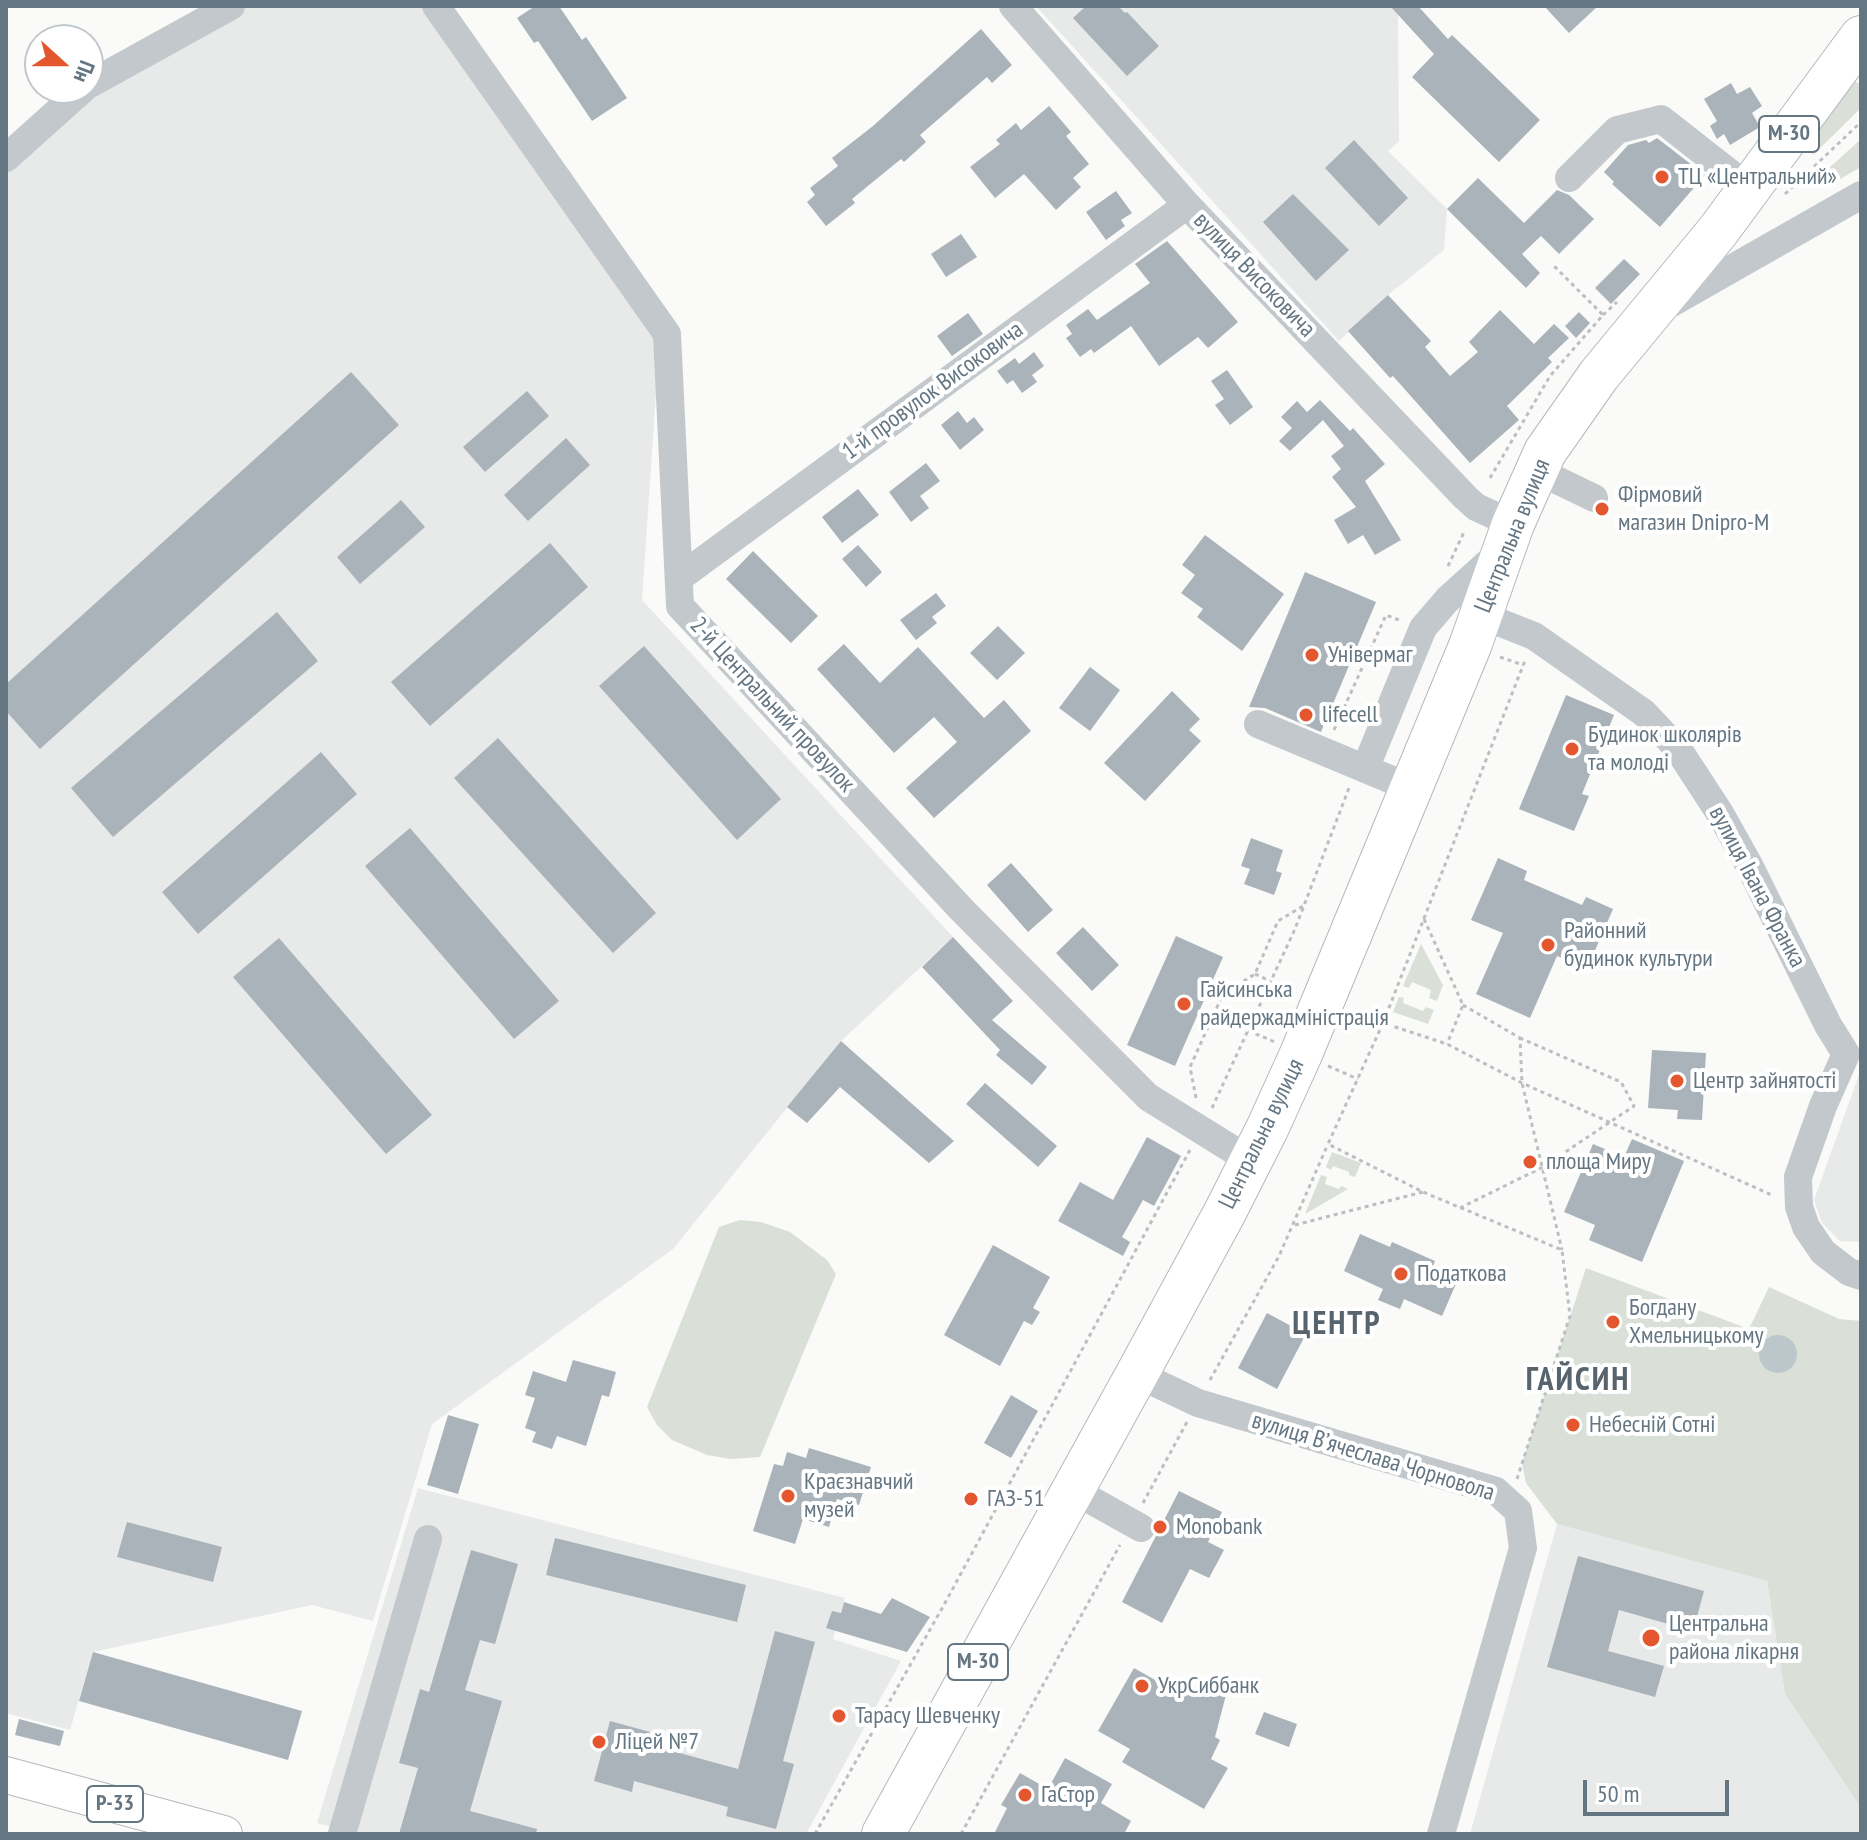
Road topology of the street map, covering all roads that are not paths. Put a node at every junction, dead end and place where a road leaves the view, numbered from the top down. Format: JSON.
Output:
{"nodes":[{"id":1,"x":231,"y":6,"type":"edge"},
{"id":2,"x":436,"y":6,"type":"edge"},
{"id":3,"x":1013,"y":6,"type":"edge"},
{"id":4,"x":1861,"y":37,"type":"edge"},
{"id":5,"x":104,"y":77,"type":"edge"},
{"id":6,"x":67,"y":104,"type":"edge"},
{"id":7,"x":6,"y":158,"type":"edge"},
{"id":8,"x":1569,"y":178,"type":"dead end"},
{"id":9,"x":1765,"y":193,"type":"junction"},
{"id":10,"x":1847,"y":194,"type":"edge"},
{"id":11,"x":1187,"y":205,"type":"junction"},
{"id":12,"x":1718,"y":231,"type":"junction"},
{"id":13,"x":1758,"y":252,"type":"junction"},
{"id":14,"x":1643,"y":320,"type":"junction"},
{"id":15,"x":1536,"y":470,"type":"junction"},
{"id":16,"x":1594,"y":498,"type":"dead end"},
{"id":17,"x":1508,"y":537,"type":"junction"},
{"id":18,"x":679,"y":578,"type":"junction"},
{"id":19,"x":1481,"y":615,"type":"junction"},
{"id":20,"x":1258,"y":724,"type":"dead end"},
{"id":21,"x":1361,"y":767,"type":"junction"},
{"id":22,"x":1411,"y":788,"type":"junction"},
{"id":23,"x":1854,"y":1048,"type":"edge"},
{"id":24,"x":1251,"y":1161,"type":"junction"},
{"id":25,"x":1861,"y":1276,"type":"edge"},
{"id":26,"x":1137,"y":1374,"type":"junction"},
{"id":27,"x":1073,"y":1490,"type":"junction"},
{"id":28,"x":1137,"y":1526,"type":"road end"},
{"id":29,"x":428,"y":1539,"type":"dead end"},
{"id":30,"x":6,"y":1775,"type":"edge"},
{"id":31,"x":224,"y":1834,"type":"edge"},
{"id":32,"x":342,"y":1834,"type":"edge"},
{"id":33,"x":883,"y":1834,"type":"edge"},
{"id":34,"x":1441,"y":1834,"type":"edge"}],
"edges":[{"from":1,"to":5,"type":"street"},
{"from":2,"to":18,"type":"street","name":"2-й Центральний провулок"},
{"from":3,"to":11,"type":"street","name":"вулиця Високовича"},
{"from":4,"to":9,"type":"highway","number":"М-30"},
{"from":6,"to":7,"type":"street"},
{"from":8,"to":9,"type":"street"},
{"from":9,"to":12,"type":"highway","number":"М-30"},
{"from":10,"to":13,"type":"street","name":"Центральна вулиця"},
{"from":11,"to":17,"type":"street","name":"вулиця Високовича"},
{"from":11,"to":18,"type":"street","name":"1-й провулок Високовича"},
{"from":12,"to":13,"type":"street"},
{"from":12,"to":14,"type":"highway","number":"М-30"},
{"from":13,"to":14,"type":"street","name":"Центральна вулиця"},
{"from":14,"to":15,"type":"highway","name":"Центральна вулиця","number":"М-30"},
{"from":15,"to":16,"type":"street"},
{"from":15,"to":17,"type":"highway","name":"Центральна вулиця","number":"М-30"},
{"from":17,"to":19,"type":"highway","name":"Центральна вулиця","number":"М-30"},
{"from":17,"to":21,"type":"street"},
{"from":18,"to":24,"type":"street","name":"2-й Центральний провулок"},
{"from":19,"to":22,"type":"highway","name":"Центральна вулиця","number":"М-30"},
{"from":19,"to":23,"type":"street","name":"вулиця Івана Франка"},
{"from":20,"to":21,"type":"street"},
{"from":21,"to":22,"type":"street"},
{"from":22,"to":24,"type":"highway","name":"Центральна вулиця","number":"М-30"},
{"from":23,"to":25,"type":"street"},
{"from":24,"to":26,"type":"highway","name":"Центральна вулиця","number":"М-30"},
{"from":26,"to":27,"type":"highway","name":"Центральна вулиця","number":"М-30"},
{"from":26,"to":34,"type":"street","name":"вулиця Вʼячеслава Чорновола"},
{"from":27,"to":28,"type":"street"},
{"from":27,"to":33,"type":"highway","name":"Центральна вулиця","number":"М-30"},
{"from":29,"to":32,"type":"street"},
{"from":30,"to":31,"type":"main road","number":"Р-33"}]}
